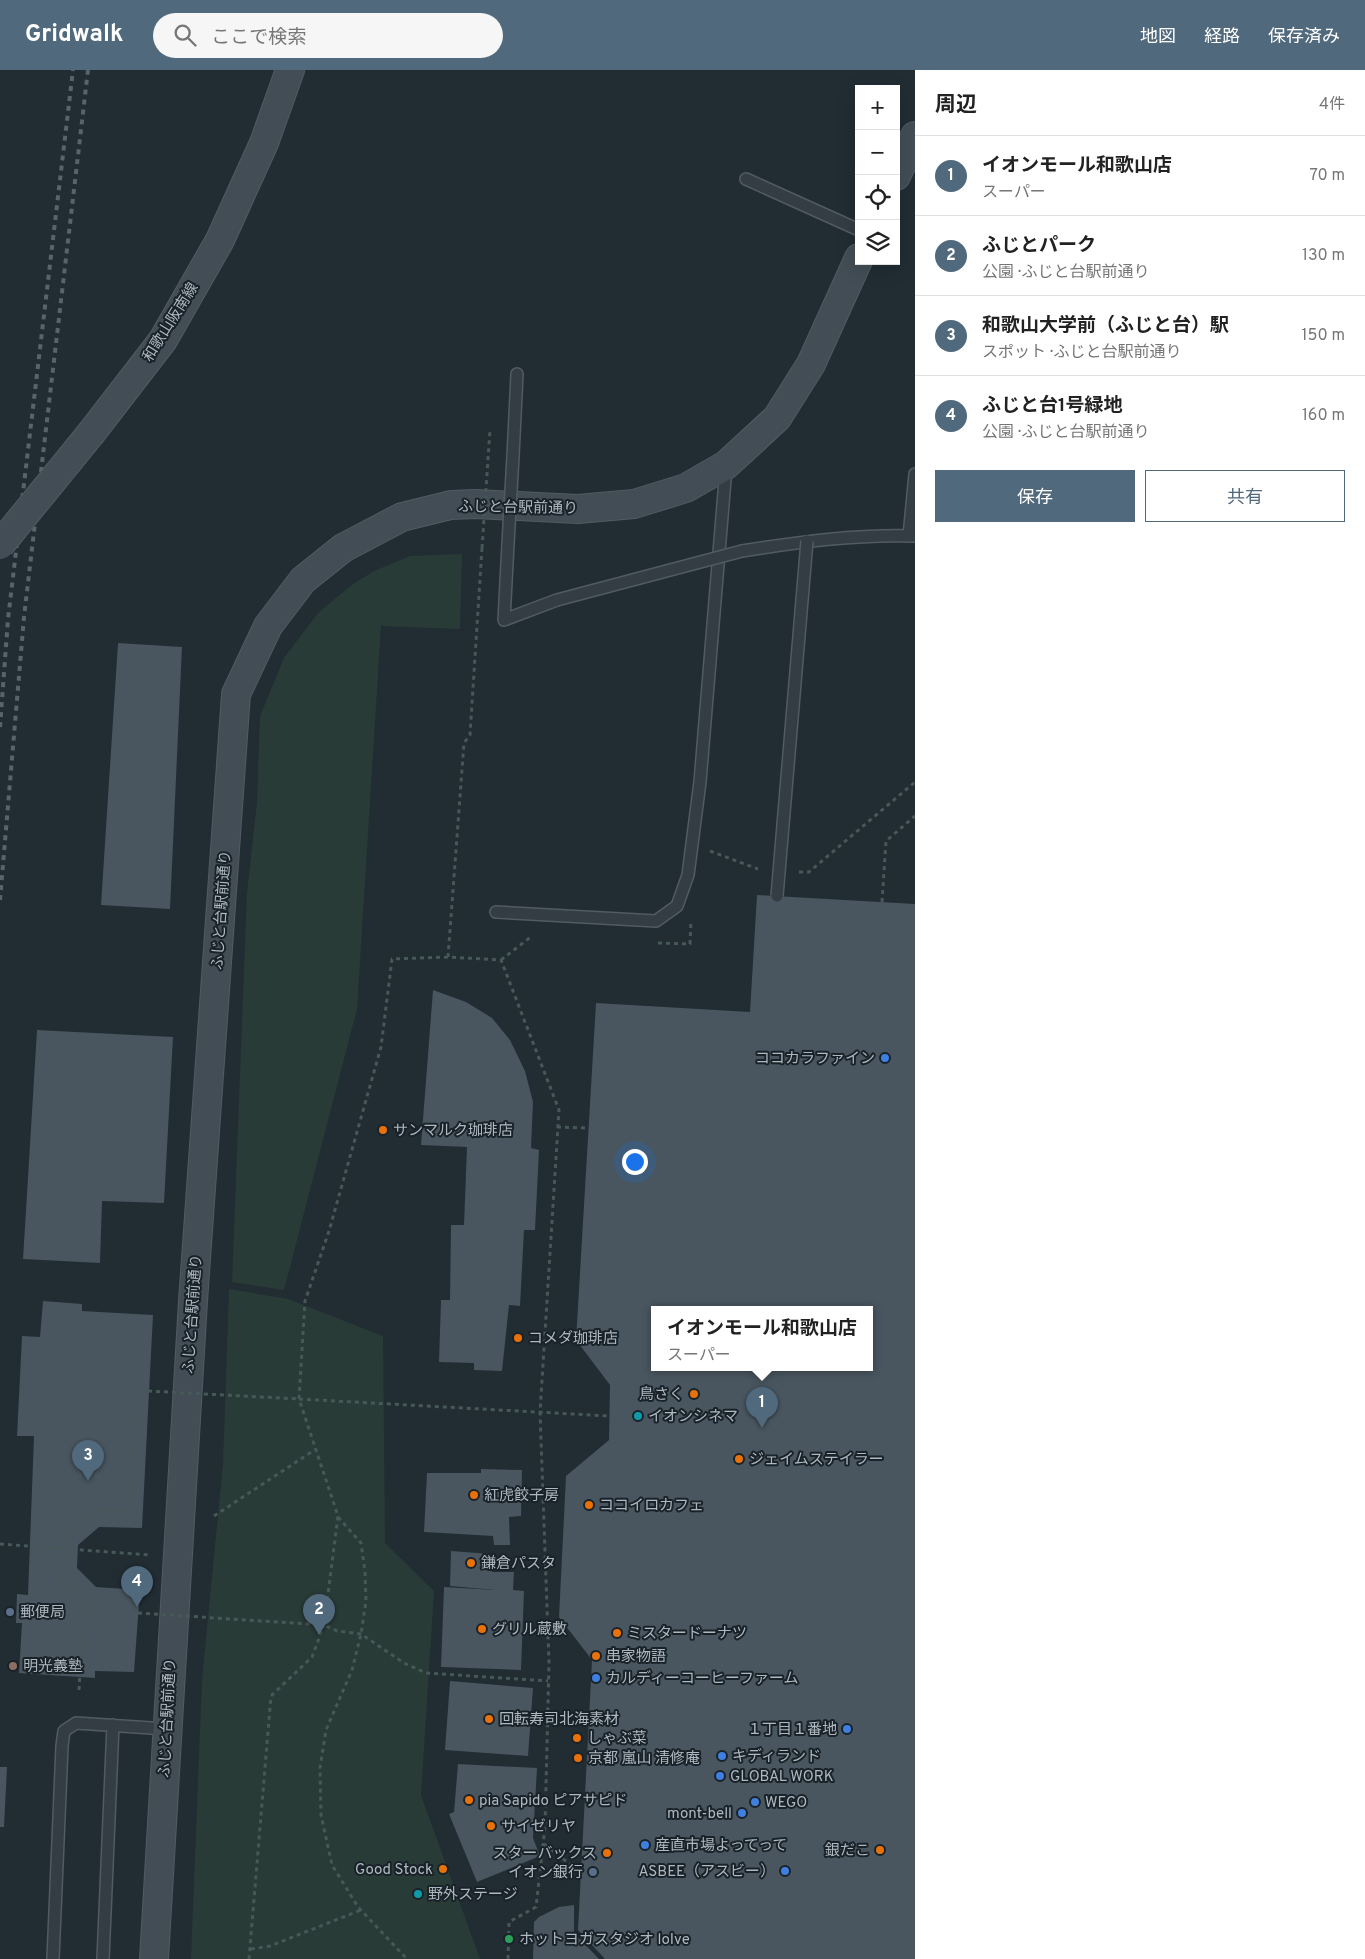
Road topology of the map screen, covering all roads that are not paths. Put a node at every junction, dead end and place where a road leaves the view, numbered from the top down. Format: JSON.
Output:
{"nodes":[{"id":1,"x":290,"y":70,"type":"edge"},
{"id":2,"x":915,"y":136,"type":"edge"},
{"id":3,"x":896,"y":175,"type":"edge"},
{"id":4,"x":746,"y":179,"type":"dead end"},
{"id":5,"x":855,"y":228,"type":"edge"},
{"id":6,"x":856,"y":265,"type":"edge"},
{"id":7,"x":517,"y":374,"type":"dead end"},
{"id":8,"x":726,"y":465,"type":"junction"},
{"id":9,"x":915,"y":474,"type":"edge"},
{"id":10,"x":912,"y":536,"type":"edge"},
{"id":11,"x":807,"y":541,"type":"junction"},
{"id":12,"x":0,"y":545,"type":"edge"},
{"id":13,"x":777,"y":896,"type":"dead end"},
{"id":14,"x":496,"y":912,"type":"dead end"},
{"id":15,"x":113,"y":1725,"type":"junction"},
{"id":16,"x":166,"y":1728,"type":"junction"},
{"id":17,"x":53,"y":1959,"type":"edge"},
{"id":18,"x":103,"y":1959,"type":"edge"},
{"id":19,"x":154,"y":1959,"type":"edge"}],
"edges":[{"from":1,"to":12,"type":"street","name":"和歌山阪南線","bridge":true},
{"from":2,"to":3,"type":"street"},
{"from":4,"to":5,"type":"lane"},
{"from":6,"to":8,"type":"street","name":"ふじと台駅前通り"},
{"from":7,"to":11,"type":"lane","bridge":true},
{"from":8,"to":14,"type":"lane"},
{"from":8,"to":16,"type":"street","name":"ふじと台駅前通り"},
{"from":9,"to":10,"type":"lane"},
{"from":10,"to":11,"type":"lane"},
{"from":11,"to":13,"type":"lane","bridge":true},
{"from":15,"to":16,"type":"lane"},
{"from":15,"to":17,"type":"lane"},
{"from":15,"to":18,"type":"lane"},
{"from":16,"to":19,"type":"street","name":"ふじと台駅前通り"}]}
